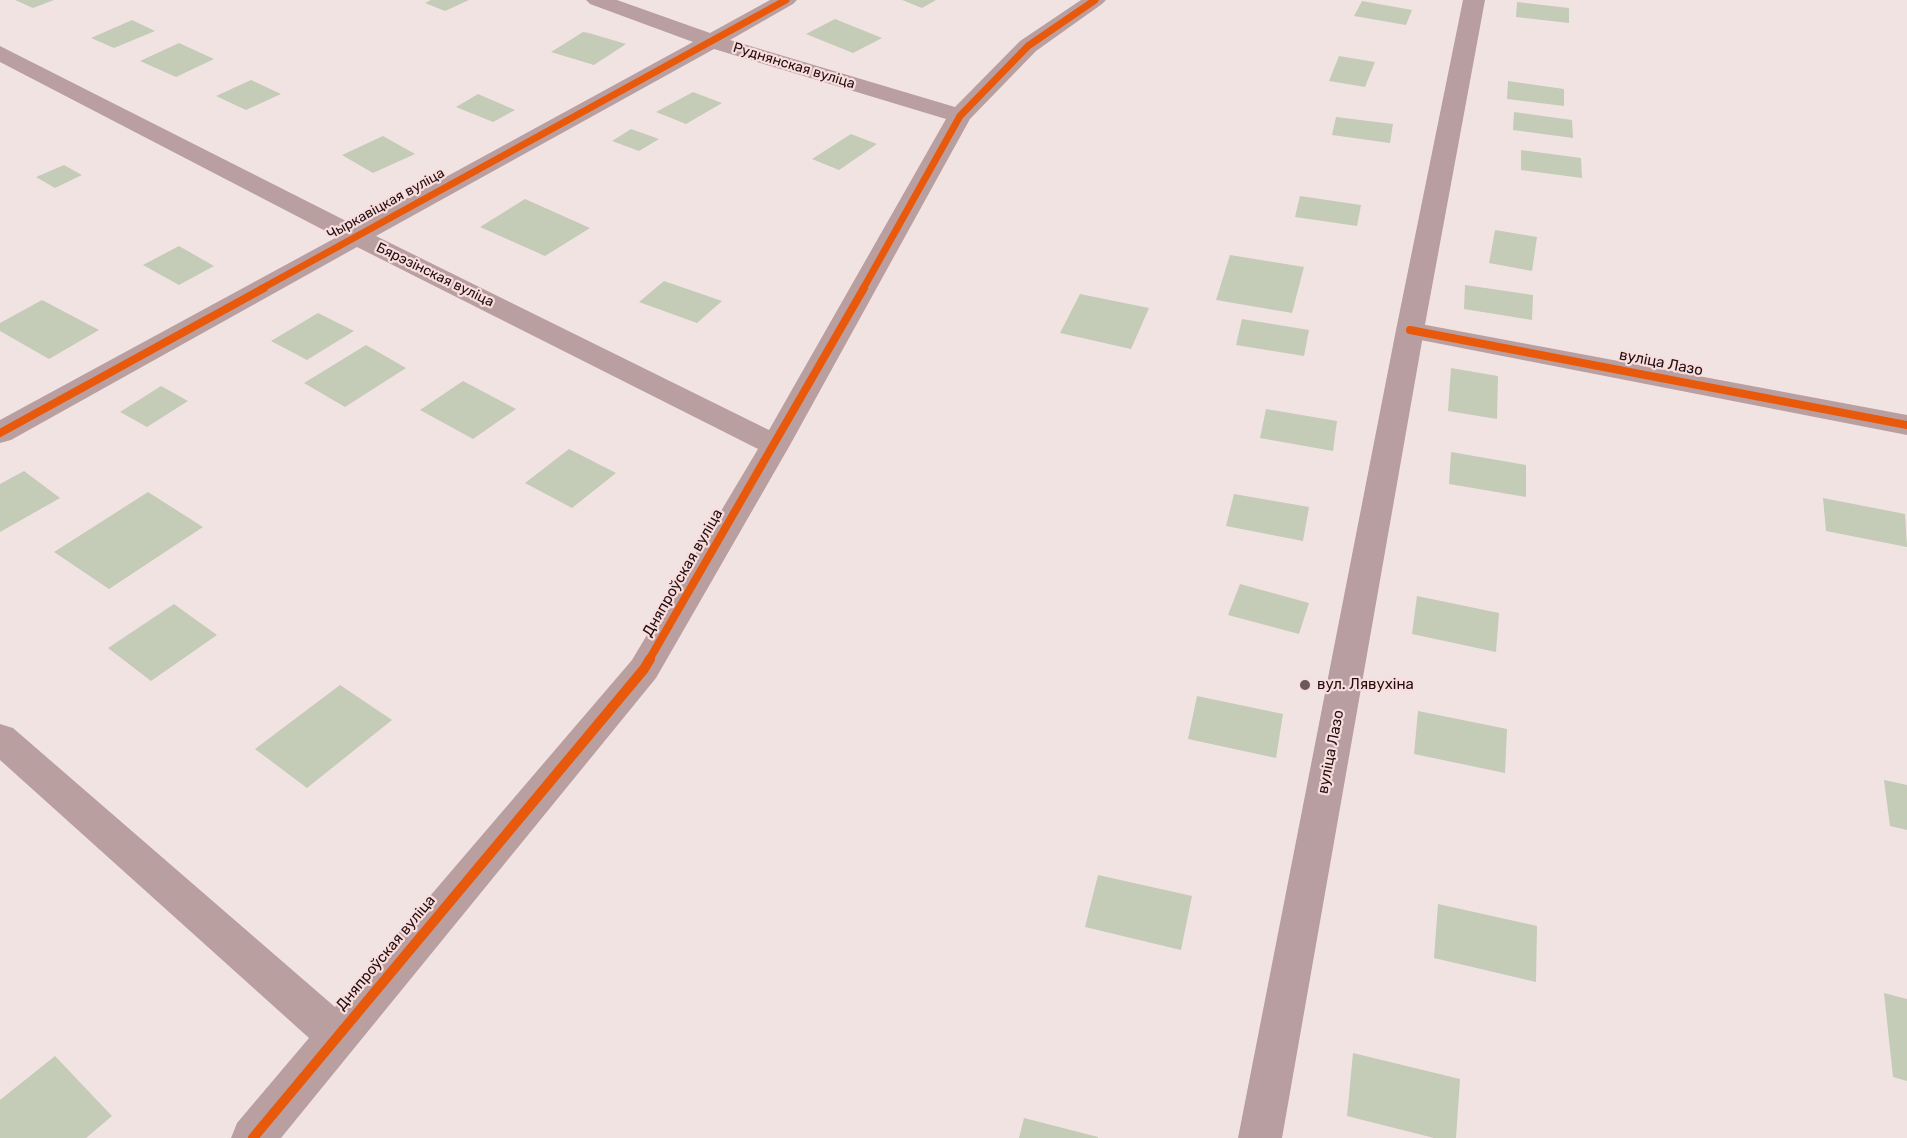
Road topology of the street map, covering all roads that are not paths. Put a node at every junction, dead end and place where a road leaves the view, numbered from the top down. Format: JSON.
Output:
{"nodes":[{"id":1,"x":597,"y":0,"type":"edge"},
{"id":2,"x":786,"y":0,"type":"edge"},
{"id":3,"x":1095,"y":0,"type":"edge"},
{"id":4,"x":1474,"y":0,"type":"edge"},
{"id":5,"x":711,"y":41,"type":"junction"},
{"id":6,"x":0,"y":53,"type":"edge"},
{"id":7,"x":960,"y":116,"type":"junction"},
{"id":8,"x":355,"y":236,"type":"junction"},
{"id":9,"x":1410,"y":330,"type":"junction"},
{"id":10,"x":1907,"y":425,"type":"edge"},
{"id":11,"x":0,"y":433,"type":"edge"},
{"id":12,"x":775,"y":445,"type":"junction"},
{"id":13,"x":0,"y":738,"type":"edge"},
{"id":14,"x":336,"y":1035,"type":"junction"},
{"id":15,"x":253,"y":1138,"type":"edge"},
{"id":16,"x":1260,"y":1138,"type":"edge"}],
"edges":[{"from":1,"to":5,"type":"street","name":"Руднянская вуліца"},
{"from":2,"to":5,"type":"street","name":"Чыркавіцкая вуліца"},
{"from":3,"to":7,"type":"street","name":"Дняпроўская вуліца"},
{"from":4,"to":9,"type":"main road","name":"вуліца Лазо"},
{"from":5,"to":7,"type":"street","name":"Руднянская вуліца"},
{"from":5,"to":8,"type":"street","name":"Чыркавіцкая вуліца"},
{"from":6,"to":8,"type":"street","name":"Бярэзінская вуліца"},
{"from":7,"to":12,"type":"street","name":"Дняпроўская вуліца"},
{"from":8,"to":11,"type":"street","name":"Чыркавіцкая вуліца"},
{"from":8,"to":12,"type":"street","name":"Бярэзінская вуліца"},
{"from":9,"to":10,"type":"street","name":"вуліца Лазо"},
{"from":9,"to":16,"type":"main road","name":"вуліца Лазо"},
{"from":12,"to":14,"type":"street","name":"Дняпроўская вуліца"},
{"from":13,"to":14,"type":"street","name":"Дняпроўская вуліца"},
{"from":14,"to":15,"type":"street","name":"Дняпроўская вуліца"}]}
